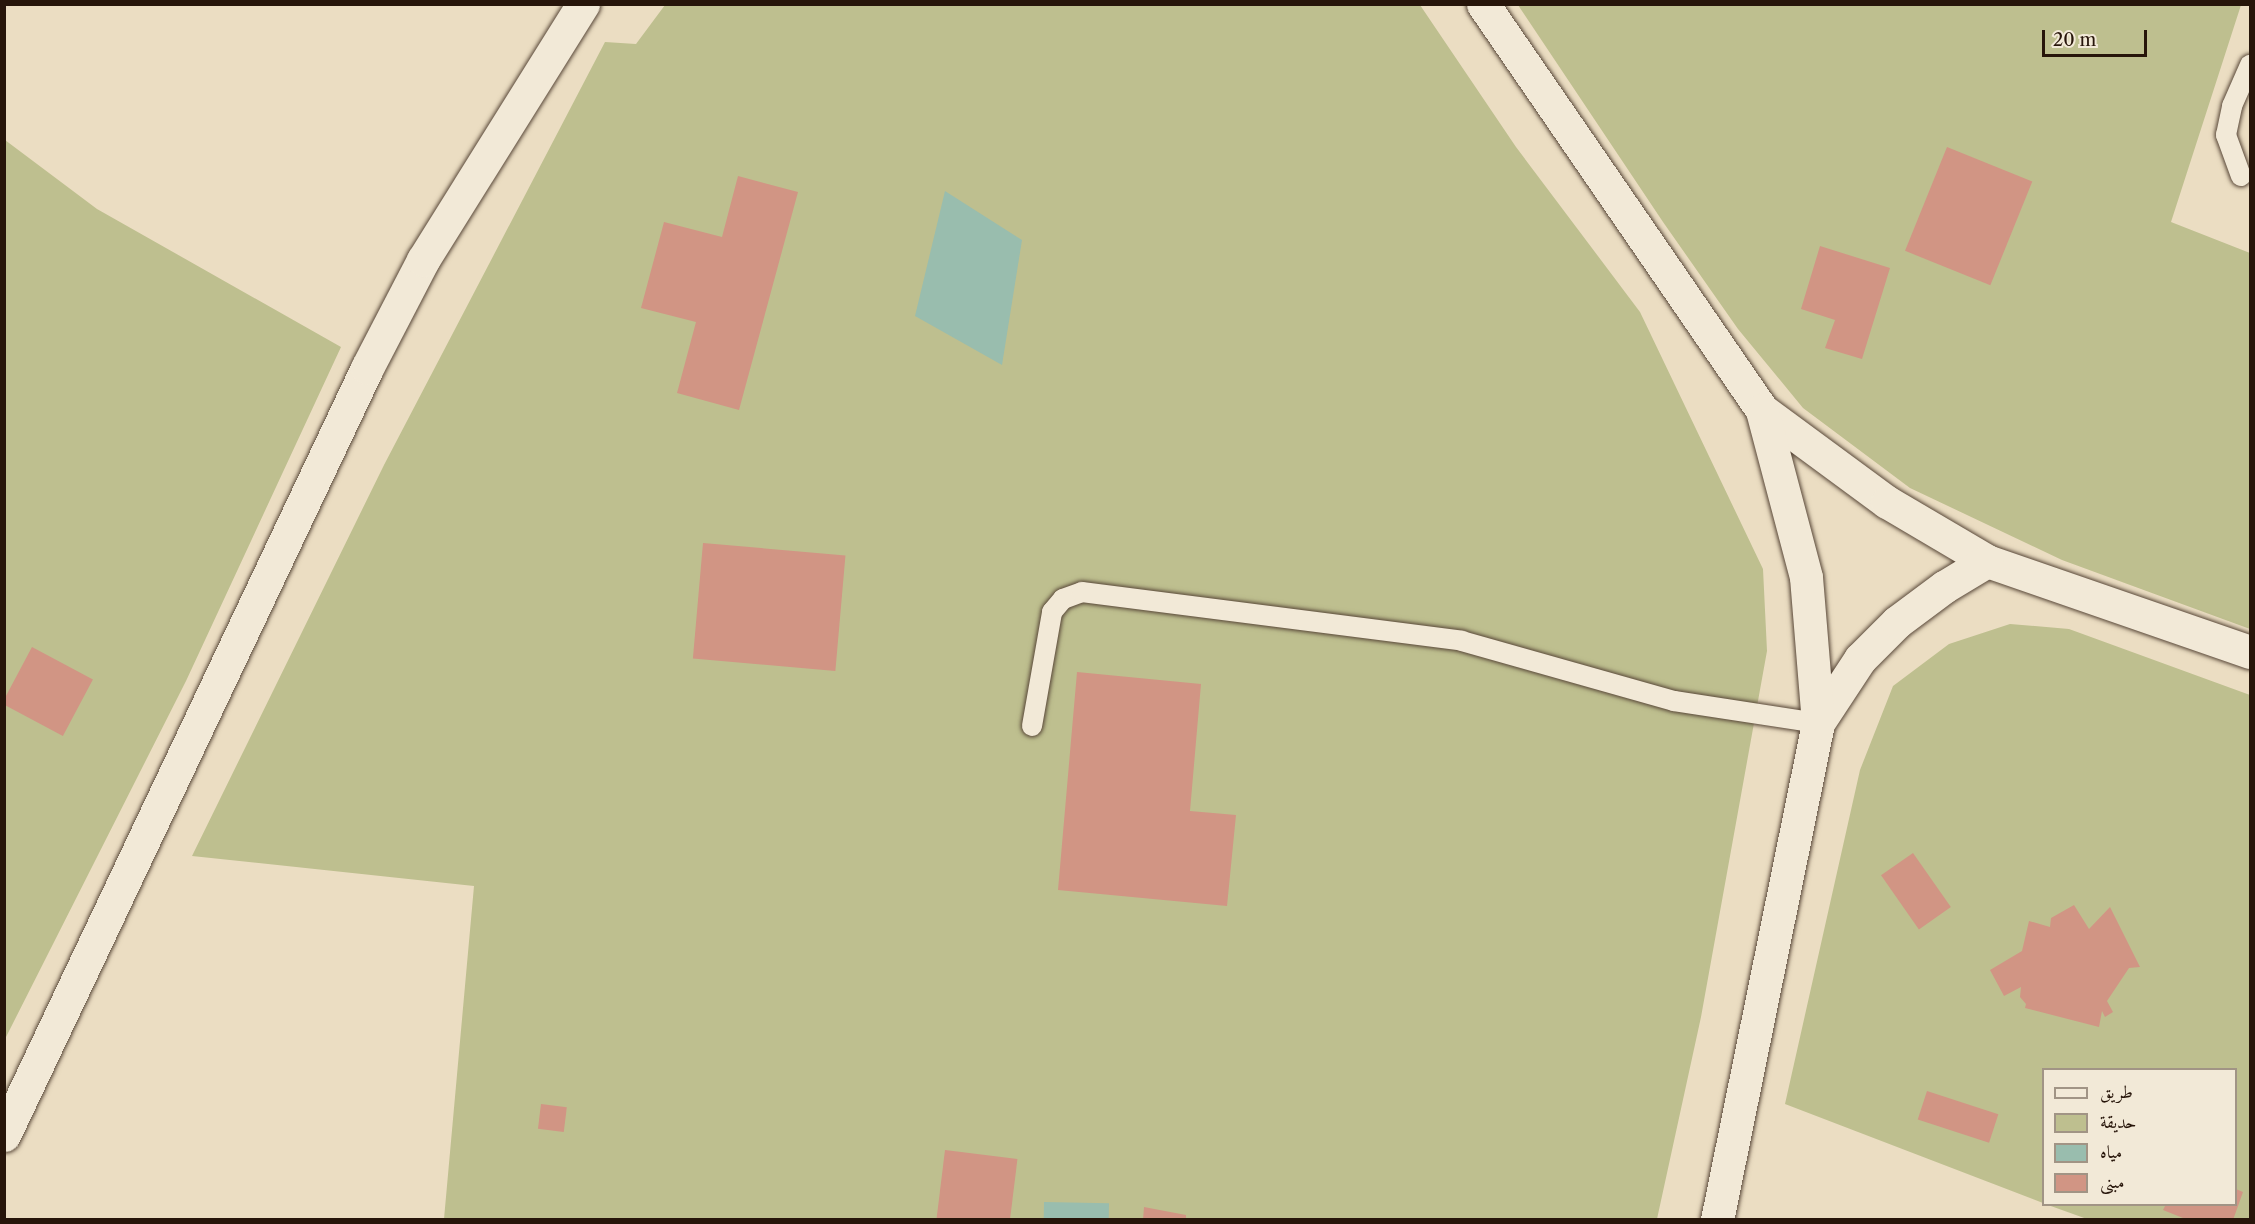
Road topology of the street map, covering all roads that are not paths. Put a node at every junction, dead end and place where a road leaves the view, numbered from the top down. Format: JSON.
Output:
{"nodes":[{"id":1,"x":583,"y":4,"type":"edge"},
{"id":2,"x":1483,"y":4,"type":"edge"},
{"id":3,"x":2250,"y":65,"type":"edge"},
{"id":4,"x":2241,"y":176,"type":"dead end"},
{"id":5,"x":1762,"y":410,"type":"junction"},
{"id":6,"x":1987,"y":561,"type":"junction"},
{"id":7,"x":2250,"y":652,"type":"edge"},
{"id":8,"x":1818,"y":723,"type":"junction"},
{"id":9,"x":1032,"y":726,"type":"dead end"},
{"id":10,"x":4,"y":1135,"type":"edge"},
{"id":11,"x":1717,"y":1220,"type":"edge"}],
"edges":[{"from":1,"to":10,"type":"street"},
{"from":2,"to":5,"type":"street"},
{"from":3,"to":4,"type":"lane"},
{"from":5,"to":6,"type":"street"},
{"from":5,"to":8,"type":"street"},
{"from":6,"to":7,"type":"street"},
{"from":6,"to":8,"type":"street"},
{"from":8,"to":9,"type":"lane"},
{"from":8,"to":11,"type":"street"}]}
